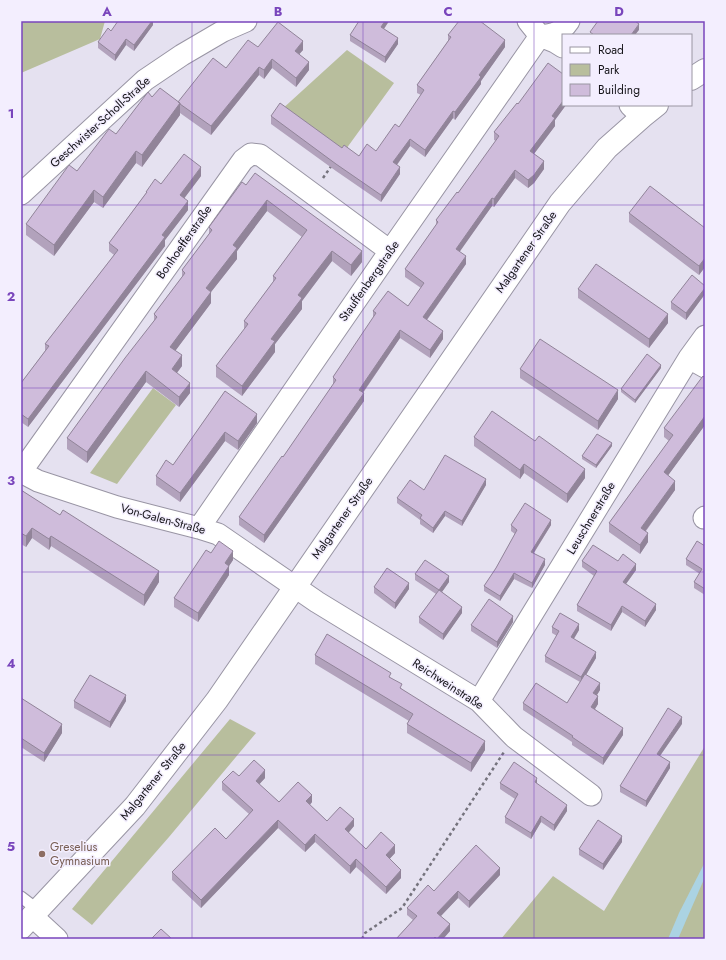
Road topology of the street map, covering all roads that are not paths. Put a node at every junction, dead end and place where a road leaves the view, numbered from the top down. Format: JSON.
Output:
{"nodes":[{"id":1,"x":246,"y":21,"type":"edge"},
{"id":2,"x":569,"y":21,"type":"edge"},
{"id":3,"x":534,"y":29,"type":"edge"},
{"id":4,"x":562,"y":46,"type":"edge"},
{"id":5,"x":705,"y":70,"type":"edge"},
{"id":6,"x":692,"y":78,"type":"edge"},
{"id":7,"x":643,"y":109,"type":"edge"},
{"id":8,"x":21,"y":194,"type":"edge"},
{"id":9,"x":390,"y":250,"type":"junction"},
{"id":10,"x":705,"y":336,"type":"edge"},
{"id":11,"x":697,"y":363,"type":"edge"},
{"id":12,"x":21,"y":472,"type":"edge"},
{"id":13,"x":199,"y":528,"type":"junction"},
{"id":14,"x":294,"y":587,"type":"junction"},
{"id":15,"x":479,"y":701,"type":"junction"},
{"id":16,"x":592,"y":796,"type":"dead end"},
{"id":17,"x":28,"y":913,"type":"edge"},
{"id":18,"x":57,"y":939,"type":"edge"}],
"edges":[{"from":1,"to":8,"type":"street","name":"Geschwister-Scholl-Straße"},
{"from":2,"to":3,"type":"street"},
{"from":3,"to":4,"type":"street"},
{"from":3,"to":9,"type":"street","name":"Stauffenbergstraße"},
{"from":5,"to":6,"type":"street"},
{"from":7,"to":14,"type":"street","name":"Malgartener Straße"},
{"from":9,"to":12,"type":"street","name":"Bonhoefferstraße"},
{"from":9,"to":13,"type":"street","name":"Stauffenbergstraße"},
{"from":10,"to":11,"type":"street","name":"Leuschnerstraße"},
{"from":11,"to":15,"type":"street","name":"Leuschnerstraße"},
{"from":12,"to":13,"type":"street","name":"Von-Galen-Straße"},
{"from":13,"to":14,"type":"street","name":"Von-Galen-Straße"},
{"from":14,"to":15,"type":"street","name":"Reichweinstraße"},
{"from":14,"to":17,"type":"street","name":"Malgartener Straße"},
{"from":15,"to":16,"type":"street","name":"Reichweinstraße"},
{"from":17,"to":18,"type":"street"}]}
